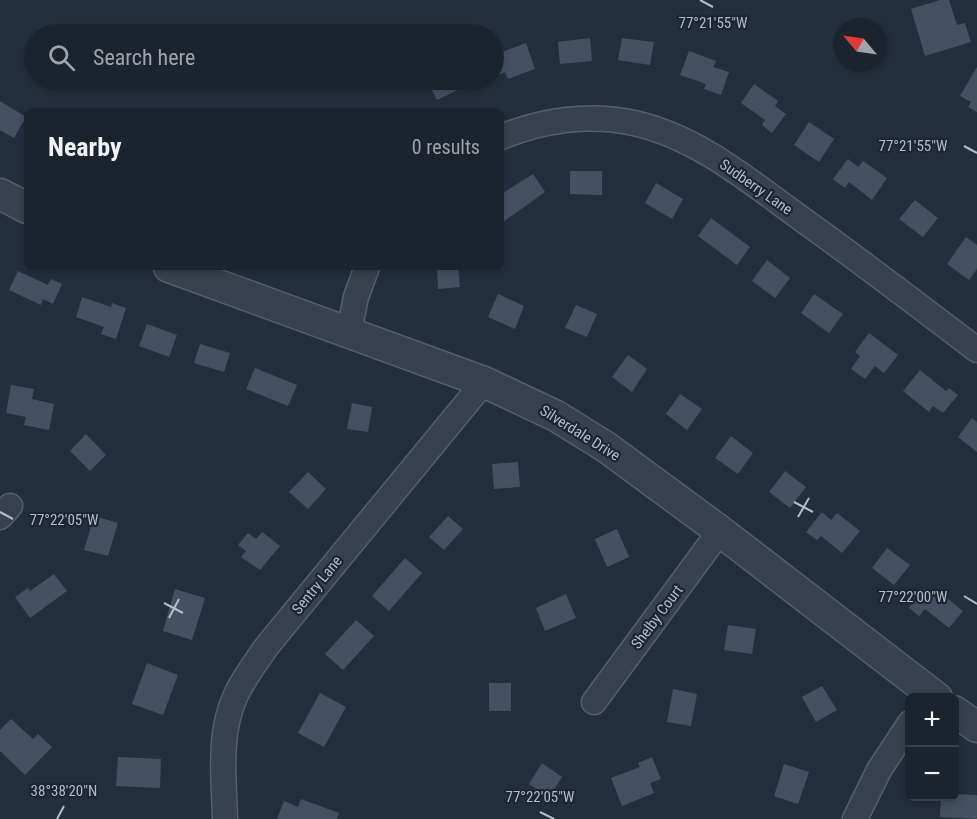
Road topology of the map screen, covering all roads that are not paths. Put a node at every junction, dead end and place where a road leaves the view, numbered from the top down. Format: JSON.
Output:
{"nodes":[{"id":1,"x":504,"y":136,"type":"edge"},
{"id":2,"x":0,"y":194,"type":"edge"},
{"id":3,"x":24,"y":206,"type":"edge"},
{"id":4,"x":177,"y":270,"type":"edge"},
{"id":5,"x":366,"y":270,"type":"edge"},
{"id":6,"x":349,"y":332,"type":"junction"},
{"id":7,"x":977,"y":350,"type":"edge"},
{"id":8,"x":484,"y":382,"type":"junction"},
{"id":9,"x":720,"y":531,"type":"junction"},
{"id":10,"x":929,"y":693,"type":"edge"},
{"id":11,"x":594,"y":702,"type":"dead end"},
{"id":12,"x":959,"y":715,"type":"edge"},
{"id":13,"x":977,"y":727,"type":"edge"},
{"id":14,"x":905,"y":729,"type":"edge"},
{"id":15,"x":225,"y":819,"type":"edge"},
{"id":16,"x":855,"y":819,"type":"edge"}],
"edges":[{"from":1,"to":7,"type":"street","name":"Sudberry Lane"},
{"from":2,"to":3,"type":"street"},
{"from":4,"to":6,"type":"street","name":"Silverdale Drive"},
{"from":5,"to":6,"type":"street"},
{"from":6,"to":8,"type":"street","name":"Silverdale Drive"},
{"from":8,"to":9,"type":"street","name":"Silverdale Drive"},
{"from":8,"to":15,"type":"street","name":"Sentry Lane"},
{"from":9,"to":10,"type":"street","name":"Silverdale Drive"},
{"from":9,"to":11,"type":"street","name":"Shelby Court"},
{"from":12,"to":13,"type":"street","name":"Silverdale Drive"},
{"from":14,"to":16,"type":"street"}]}
